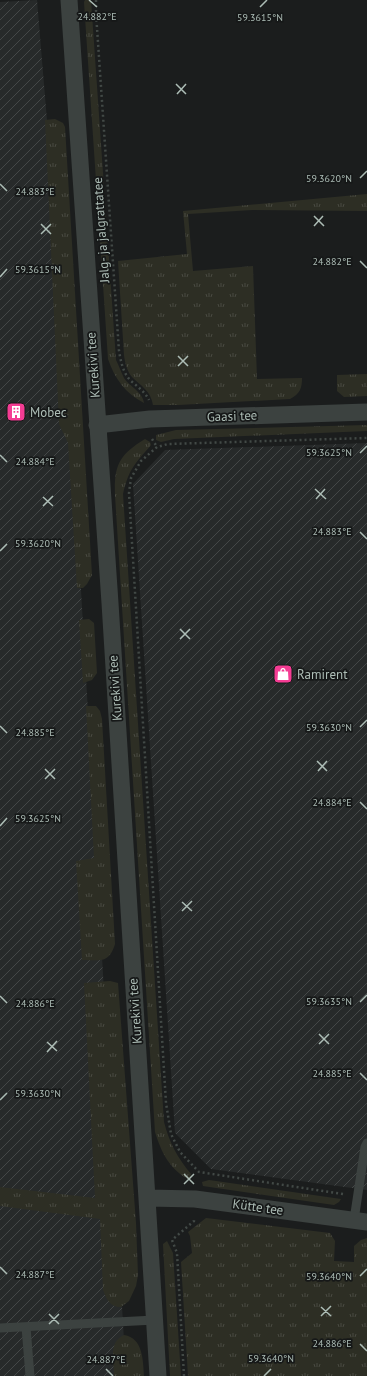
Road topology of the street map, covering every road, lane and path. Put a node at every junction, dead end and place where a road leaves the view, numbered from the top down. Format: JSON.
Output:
{"nodes":[{"id":1,"x":69,"y":0,"type":"edge"},
{"id":2,"x":96,"y":0,"type":"edge"},
{"id":3,"x":367,"y":412,"type":"edge"},
{"id":4,"x":150,"y":419,"type":"junction"},
{"id":5,"x":97,"y":425,"type":"junction"},
{"id":6,"x":367,"y":438,"type":"edge"},
{"id":7,"x":157,"y":447,"type":"junction"},
{"id":8,"x":367,"y":1143,"type":"edge"},
{"id":9,"x":199,"y":1172,"type":"junction"},
{"id":10,"x":358,"y":1196,"type":"junction"},
{"id":11,"x":148,"y":1198,"type":"junction"},
{"id":12,"x":195,"y":1199,"type":"junction"},
{"id":13,"x":360,"y":1221,"type":"edge"},
{"id":14,"x":154,"y":1320,"type":"junction"},
{"id":15,"x":26,"y":1327,"type":"junction"},
{"id":16,"x":0,"y":1328,"type":"edge"},
{"id":17,"x":30,"y":1376,"type":"edge"},
{"id":18,"x":158,"y":1376,"type":"edge"},
{"id":19,"x":184,"y":1376,"type":"edge"}],
"edges":[{"from":1,"to":5,"type":"street","name":"Kurekivi tee"},
{"from":2,"to":4,"type":"path","name":"Jalg- ja jalgrattatee"},
{"from":3,"to":4,"type":"street","name":"Gaasi tee"},
{"from":4,"to":5,"type":"street","name":"Gaasi tee"},
{"from":4,"to":7,"type":"path","name":"Jalg- ja jalgrattatee"},
{"from":5,"to":11,"type":"street","name":"Kurekivi tee"},
{"from":6,"to":7,"type":"path"},
{"from":7,"to":9,"type":"path"},
{"from":8,"to":10,"type":"lane"},
{"from":9,"to":10,"type":"path"},
{"from":9,"to":12,"type":"path"},
{"from":10,"to":13,"type":"lane"},
{"from":11,"to":12,"type":"street","name":"Kütte tee"},
{"from":11,"to":14,"type":"street","name":"Kurekivi tee"},
{"from":12,"to":13,"type":"street","name":"Kütte tee"},
{"from":12,"to":19,"type":"path"},
{"from":14,"to":15,"type":"lane"},
{"from":14,"to":18,"type":"street","name":"Kurekivi tee"},
{"from":15,"to":16,"type":"lane"},
{"from":15,"to":17,"type":"lane"}]}
